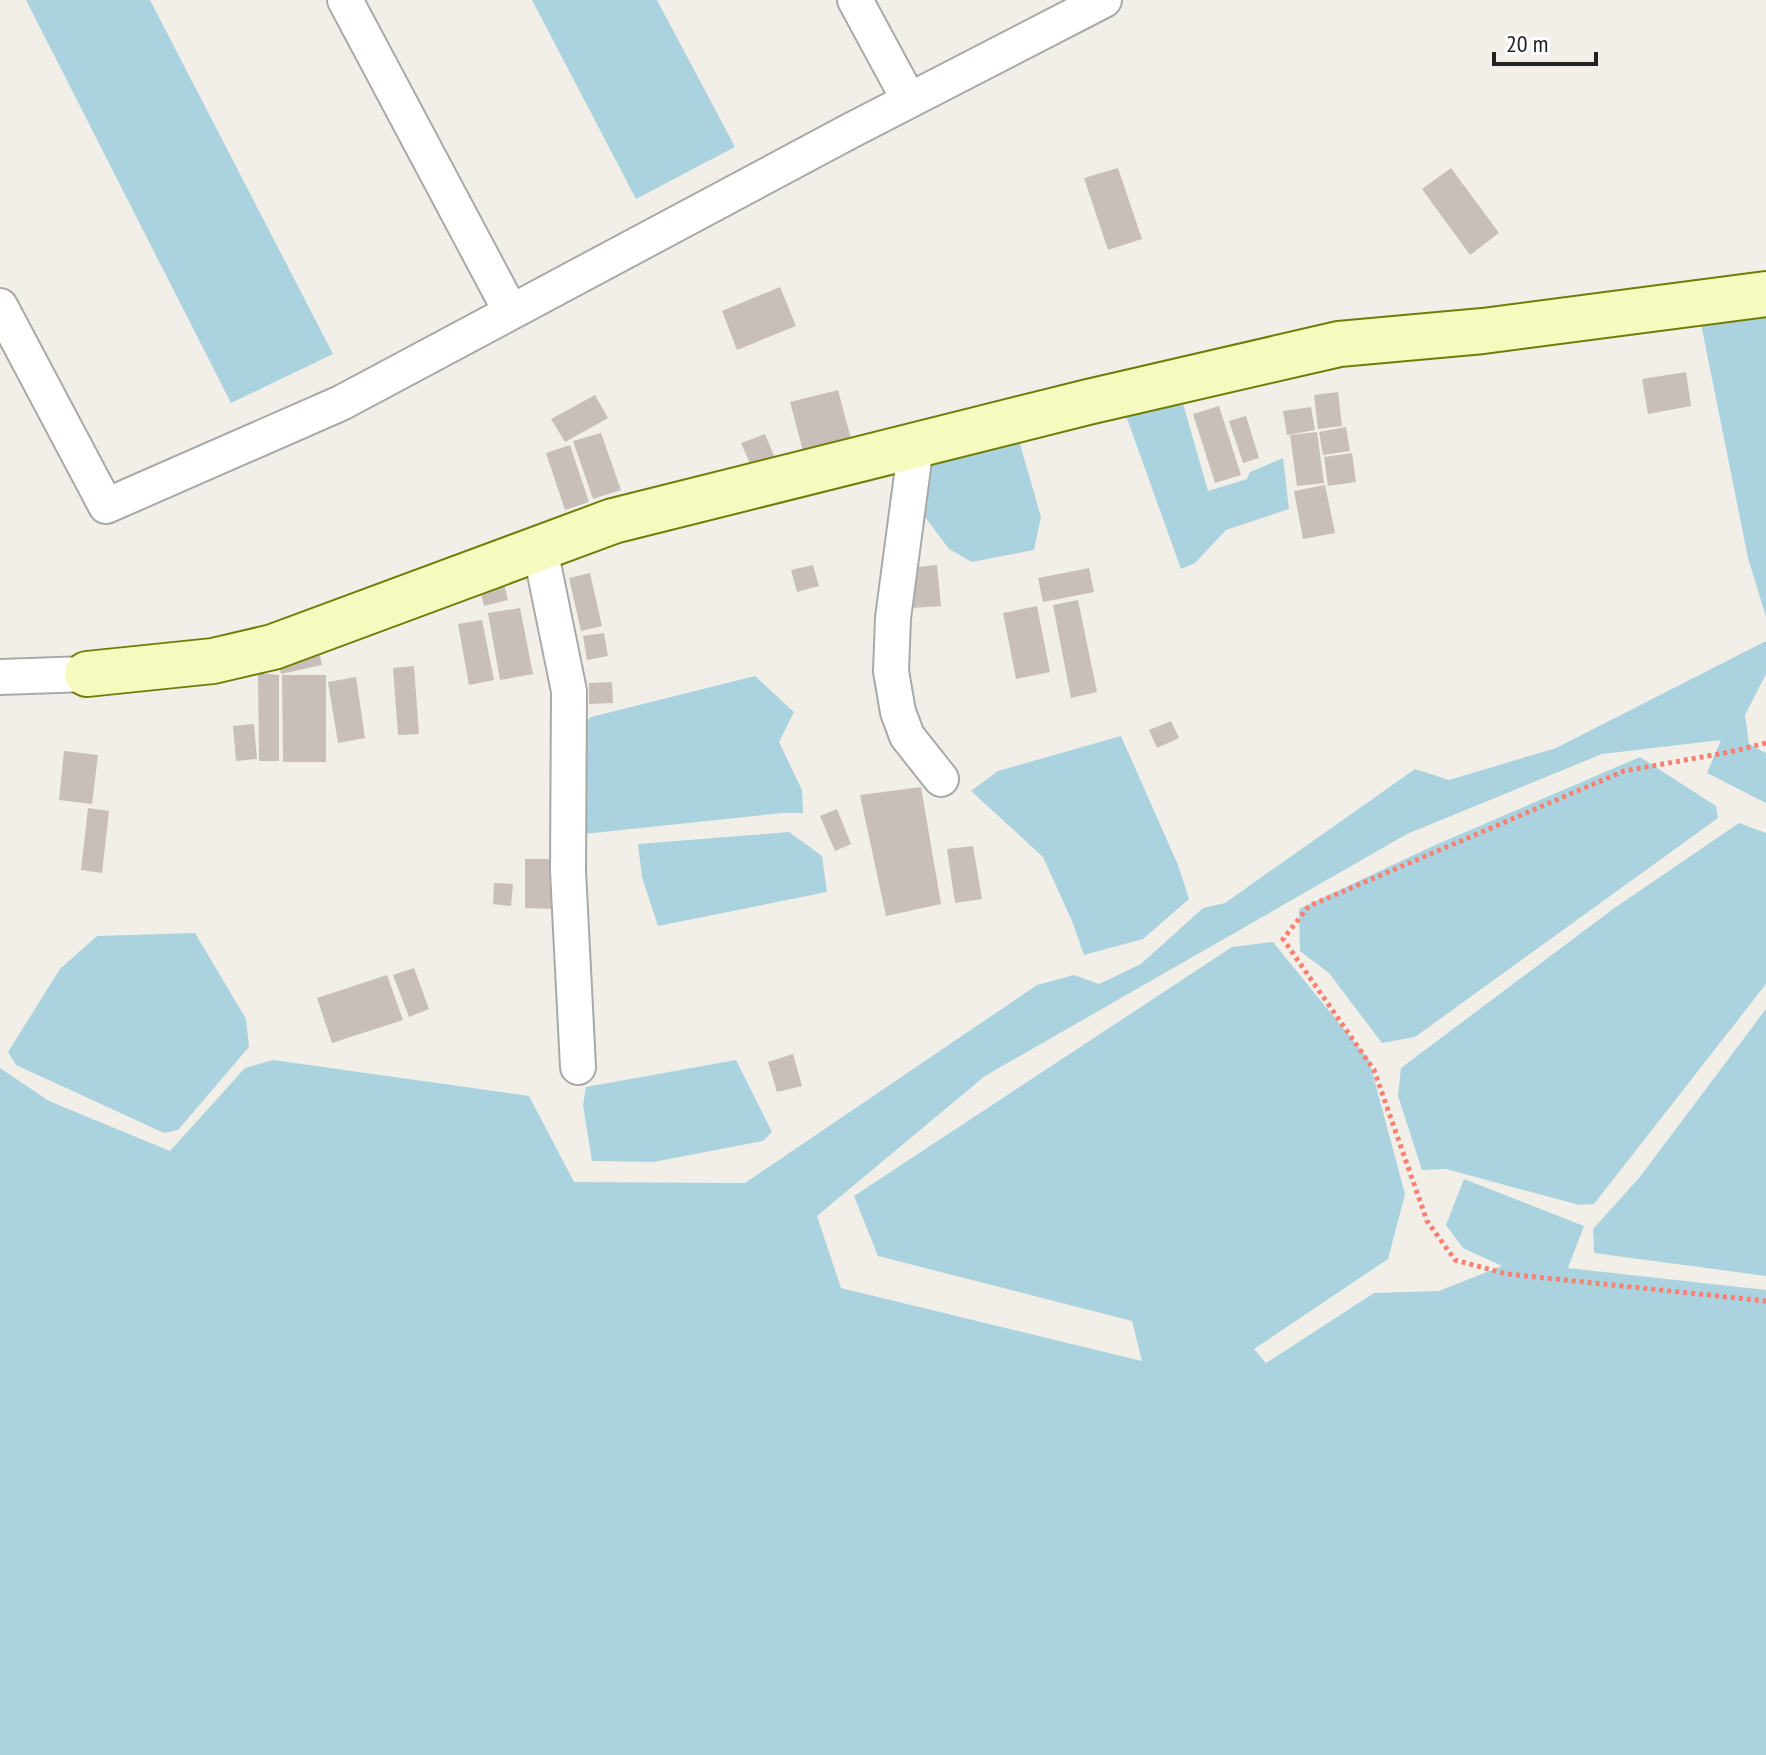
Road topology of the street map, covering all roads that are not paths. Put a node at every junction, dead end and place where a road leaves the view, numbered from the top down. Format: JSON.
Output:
{"nodes":[{"id":1,"x":345,"y":0,"type":"edge"},
{"id":2,"x":855,"y":0,"type":"edge"},
{"id":3,"x":1104,"y":0,"type":"edge"},
{"id":4,"x":909,"y":100,"type":"junction"},
{"id":5,"x":1766,"y":294,"type":"edge"},
{"id":6,"x":0,"y":306,"type":"edge"},
{"id":7,"x":511,"y":312,"type":"junction"},
{"id":8,"x":916,"y":445,"type":"junction"},
{"id":9,"x":540,"y":549,"type":"junction"},
{"id":10,"x":87,"y":674,"type":"joint"},
{"id":11,"x":0,"y":677,"type":"edge"},
{"id":12,"x":941,"y":779,"type":"dead end"},
{"id":13,"x":578,"y":1067,"type":"dead end"}],
"edges":[{"from":1,"to":7,"type":"street"},
{"from":2,"to":4,"type":"street"},
{"from":3,"to":4,"type":"street"},
{"from":4,"to":7,"type":"street"},
{"from":5,"to":8,"type":"street"},
{"from":6,"to":7,"type":"street"},
{"from":8,"to":9,"type":"street"},
{"from":8,"to":12,"type":"street"},
{"from":9,"to":10,"type":"street"},
{"from":9,"to":13,"type":"street"},
{"from":10,"to":11,"type":"street"}]}
